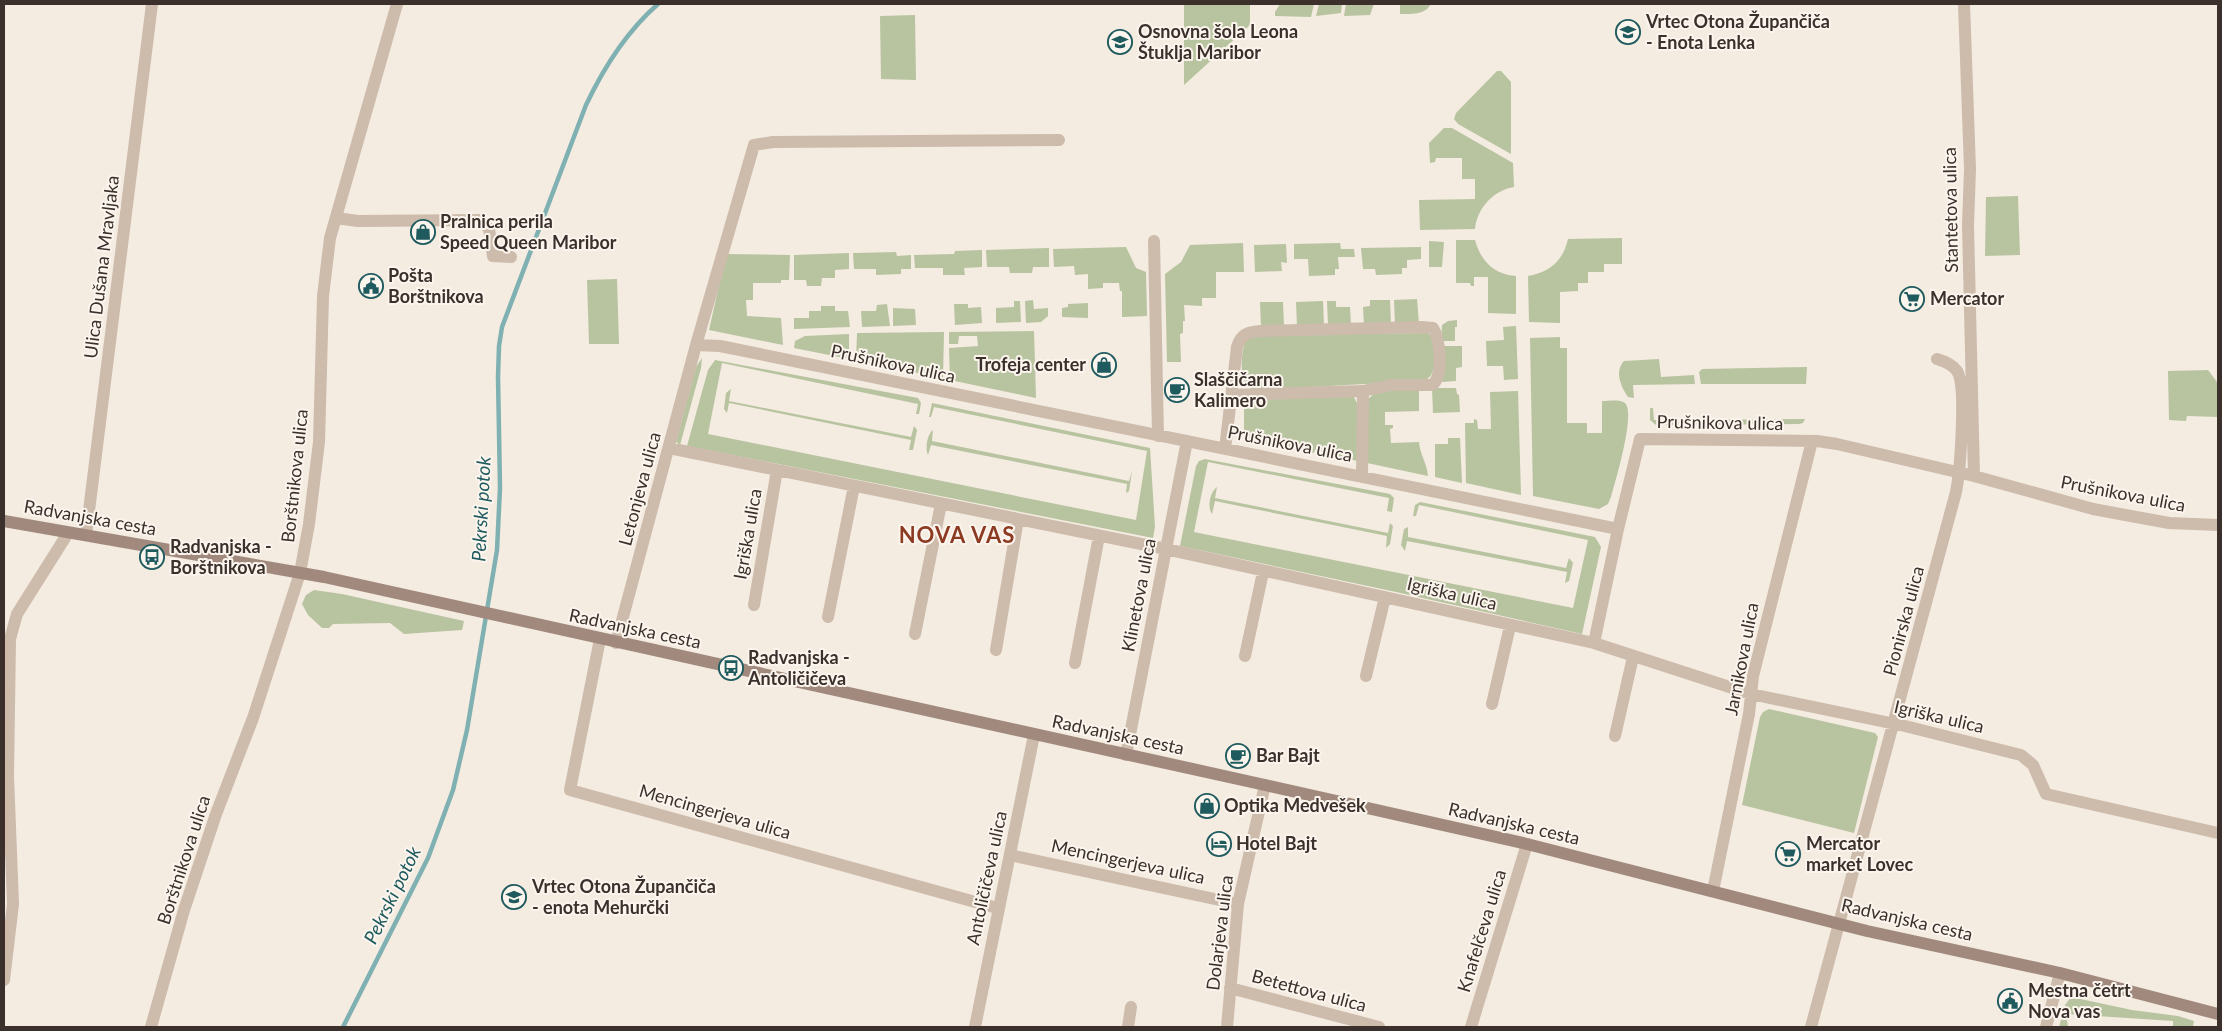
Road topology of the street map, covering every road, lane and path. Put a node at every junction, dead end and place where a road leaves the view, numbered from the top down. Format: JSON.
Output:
{"nodes":[{"id":1,"x":152,"y":4,"type":"edge"},
{"id":2,"x":397,"y":4,"type":"edge"},
{"id":3,"x":1964,"y":4,"type":"edge"},
{"id":4,"x":1059,"y":140,"type":"dead end"},
{"id":5,"x":336,"y":218,"type":"junction"},
{"id":6,"x":1154,"y":241,"type":"dead end"},
{"id":7,"x":511,"y":257,"type":"dead end"},
{"id":8,"x":696,"y":345,"type":"junction"},
{"id":9,"x":1937,"y":359,"type":"dead end"},
{"id":10,"x":1363,"y":391,"type":"junction"},
{"id":11,"x":1233,"y":395,"type":"junction"},
{"id":12,"x":1158,"y":436,"type":"junction"},
{"id":13,"x":1187,"y":441,"type":"junction"},
{"id":14,"x":1815,"y":441,"type":"junction"},
{"id":15,"x":669,"y":448,"type":"junction"},
{"id":16,"x":1225,"y":449,"type":"junction"},
{"id":17,"x":777,"y":470,"type":"junction"},
{"id":18,"x":1960,"y":473,"type":"junction"},
{"id":19,"x":1362,"y":476,"type":"junction"},
{"id":20,"x":1974,"y":476,"type":"junction"},
{"id":21,"x":854,"y":486,"type":"junction"},
{"id":22,"x":940,"y":504,"type":"junction"},
{"id":23,"x":1018,"y":519,"type":"junction"},
{"id":24,"x":4,"y":521,"type":"edge"},
{"id":25,"x":2218,"y":525,"type":"edge"},
{"id":26,"x":1618,"y":529,"type":"junction"},
{"id":27,"x":68,"y":532,"type":"junction"},
{"id":28,"x":86,"y":535,"type":"junction"},
{"id":29,"x":1099,"y":536,"type":"junction"},
{"id":30,"x":1166,"y":549,"type":"junction"},
{"id":31,"x":1263,"y":572,"type":"junction"},
{"id":32,"x":300,"y":573,"type":"junction"},
{"id":33,"x":1385,"y":597,"type":"junction"},
{"id":34,"x":754,"y":605,"type":"dead end"},
{"id":35,"x":828,"y":617,"type":"dead end"},
{"id":36,"x":1510,"y":626,"type":"junction"},
{"id":37,"x":915,"y":634,"type":"dead end"},
{"id":38,"x":600,"y":639,"type":"junction"},
{"id":39,"x":616,"y":643,"type":"junction"},
{"id":40,"x":1594,"y":643,"type":"junction"},
{"id":41,"x":996,"y":650,"type":"dead end"},
{"id":42,"x":1245,"y":656,"type":"dead end"},
{"id":43,"x":1634,"y":657,"type":"junction"},
{"id":44,"x":1075,"y":663,"type":"dead end"},
{"id":45,"x":1366,"y":676,"type":"dead end"},
{"id":46,"x":1751,"y":694,"type":"junction"},
{"id":47,"x":1492,"y":704,"type":"dead end"},
{"id":48,"x":1894,"y":724,"type":"junction"},
{"id":49,"x":1034,"y":735,"type":"junction"},
{"id":50,"x":1615,"y":736,"type":"dead end"},
{"id":51,"x":1126,"y":755,"type":"junction"},
{"id":52,"x":1265,"y":785,"type":"junction"},
{"id":53,"x":2218,"y":833,"type":"edge"},
{"id":54,"x":1527,"y":844,"type":"junction"},
{"id":55,"x":1010,"y":855,"type":"junction"},
{"id":56,"x":1713,"y":891,"type":"junction"},
{"id":57,"x":1238,"y":904,"type":"junction"},
{"id":58,"x":997,"y":908,"type":"junction"},
{"id":59,"x":1841,"y":923,"type":"junction"},
{"id":60,"x":5,"y":966,"type":"edge"},
{"id":61,"x":2060,"y":973,"type":"junction"},
{"id":62,"x":4,"y":980,"type":"edge"},
{"id":63,"x":1230,"y":988,"type":"junction"},
{"id":64,"x":1131,"y":1008,"type":"dead end"},
{"id":65,"x":2214,"y":1011,"type":"edge"},
{"id":66,"x":151,"y":1027,"type":"edge"},
{"id":67,"x":975,"y":1027,"type":"edge"},
{"id":68,"x":1128,"y":1027,"type":"edge"},
{"id":69,"x":1227,"y":1027,"type":"edge"},
{"id":70,"x":1379,"y":1027,"type":"edge"},
{"id":71,"x":1471,"y":1027,"type":"edge"},
{"id":72,"x":1811,"y":1027,"type":"edge"},
{"id":73,"x":2046,"y":1027,"type":"edge"}],
"edges":[{"from":1,"to":28,"type":"street","name":"Ulica Dušana Mravljaka"},
{"from":2,"to":5,"type":"street","name":"Borštnikova ulica"},
{"from":3,"to":20,"type":"street","name":"Stantetova ulica"},
{"from":4,"to":8,"type":"street","name":"Letonjeva ulica"},
{"from":5,"to":7,"type":"street"},
{"from":5,"to":32,"type":"street","name":"Borštnikova ulica"},
{"from":6,"to":12,"type":"street"},
{"from":8,"to":12,"type":"street","name":"Prušnikova ulica"},
{"from":8,"to":15,"type":"street","name":"Letonjeva ulica"},
{"from":9,"to":18,"type":"street","name":"Pionirska ulica"},
{"from":10,"to":11,"type":"street"},
{"from":10,"to":11,"type":"street"},
{"from":10,"to":19,"type":"street"},
{"from":11,"to":16,"type":"street"},
{"from":12,"to":13,"type":"street","name":"Prušnikova ulica"},
{"from":13,"to":16,"type":"street","name":"Prušnikova ulica"},
{"from":13,"to":30,"type":"street","name":"Klinetova ulica"},
{"from":14,"to":18,"type":"street","name":"Prušnikova ulica"},
{"from":14,"to":26,"type":"street","name":"Prušnikova ulica"},
{"from":14,"to":46,"type":"street","name":"Jarnikova ulica"},
{"from":15,"to":17,"type":"street","name":"Igriška ulica"},
{"from":15,"to":39,"type":"street","name":"Letonjeva ulica"},
{"from":16,"to":19,"type":"street","name":"Prušnikova ulica"},
{"from":17,"to":21,"type":"street","name":"Igriška ulica"},
{"from":17,"to":34,"type":"street","name":"Igriška ulica"},
{"from":18,"to":20,"type":"street","name":"Prušnikova ulica"},
{"from":18,"to":48,"type":"street","name":"Pionirska ulica"},
{"from":19,"to":26,"type":"street","name":"Prušnikova ulica"},
{"from":20,"to":25,"type":"street","name":"Prušnikova ulica"},
{"from":21,"to":22,"type":"street","name":"Igriška ulica"},
{"from":21,"to":35,"type":"street"},
{"from":22,"to":23,"type":"street","name":"Igriška ulica"},
{"from":22,"to":37,"type":"street"},
{"from":23,"to":29,"type":"street","name":"Igriška ulica"},
{"from":23,"to":41,"type":"street"},
{"from":24,"to":27,"type":"street","name":"Radvanjska cesta"},
{"from":26,"to":40,"type":"street"},
{"from":27,"to":28,"type":"street","name":"Radvanjska cesta"},
{"from":27,"to":60,"type":"street"},
{"from":28,"to":32,"type":"street","name":"Radvanjska cesta"},
{"from":29,"to":30,"type":"street","name":"Igriška ulica"},
{"from":29,"to":44,"type":"street"},
{"from":30,"to":31,"type":"street","name":"Igriška ulica"},
{"from":30,"to":51,"type":"street","name":"Klinetova ulica"},
{"from":31,"to":33,"type":"street","name":"Igriška ulica"},
{"from":31,"to":42,"type":"street"},
{"from":32,"to":38,"type":"street","name":"Radvanjska cesta"},
{"from":32,"to":66,"type":"street","name":"Borštnikova ulica"},
{"from":33,"to":36,"type":"street","name":"Igriška ulica"},
{"from":33,"to":45,"type":"street","name":"Igriška ulica"},
{"from":36,"to":40,"type":"street","name":"Igriška ulica"},
{"from":36,"to":47,"type":"street","name":"Igriška ulica"},
{"from":38,"to":39,"type":"street","name":"Radvanjska cesta"},
{"from":38,"to":58,"type":"street","name":"Mencingerjeva ulica"},
{"from":39,"to":49,"type":"street","name":"Radvanjska cesta"},
{"from":40,"to":43,"type":"street","name":"Igriška ulica"},
{"from":43,"to":46,"type":"street","name":"Igriška ulica"},
{"from":43,"to":50,"type":"street"},
{"from":46,"to":48,"type":"street","name":"Igriška ulica"},
{"from":46,"to":56,"type":"street","name":"Jarnikova ulica"},
{"from":48,"to":53,"type":"street","name":"Igriška ulica"},
{"from":48,"to":59,"type":"street","name":"Pionirska ulica"},
{"from":49,"to":51,"type":"street","name":"Radvanjska cesta"},
{"from":49,"to":55,"type":"street","name":"Antoličičeva ulica"},
{"from":51,"to":52,"type":"street","name":"Radvanjska cesta"},
{"from":52,"to":54,"type":"street","name":"Radvanjska cesta"},
{"from":52,"to":57,"type":"street","name":"Dolarjeva ulica"},
{"from":54,"to":56,"type":"street","name":"Radvanjska cesta"},
{"from":54,"to":71,"type":"street","name":"Knafelčeva ulica"},
{"from":55,"to":57,"type":"street","name":"Mencingerjeva ulica"},
{"from":55,"to":58,"type":"street","name":"Antoličičeva ulica"},
{"from":56,"to":59,"type":"street","name":"Radvanjska cesta"},
{"from":57,"to":63,"type":"street","name":"Dolarjeva ulica"},
{"from":58,"to":67,"type":"street","name":"Antoličičeva ulica"},
{"from":59,"to":61,"type":"street","name":"Radvanjska cesta"},
{"from":59,"to":72,"type":"street","name":"Pionirska ulica"},
{"from":60,"to":62,"type":"street"},
{"from":61,"to":65,"type":"street","name":"Radvanjska cesta"},
{"from":61,"to":73,"type":"street"},
{"from":63,"to":69,"type":"street","name":"Dolarjeva ulica"},
{"from":63,"to":70,"type":"street","name":"Betettova ulica"},
{"from":64,"to":68,"type":"street"}]}
